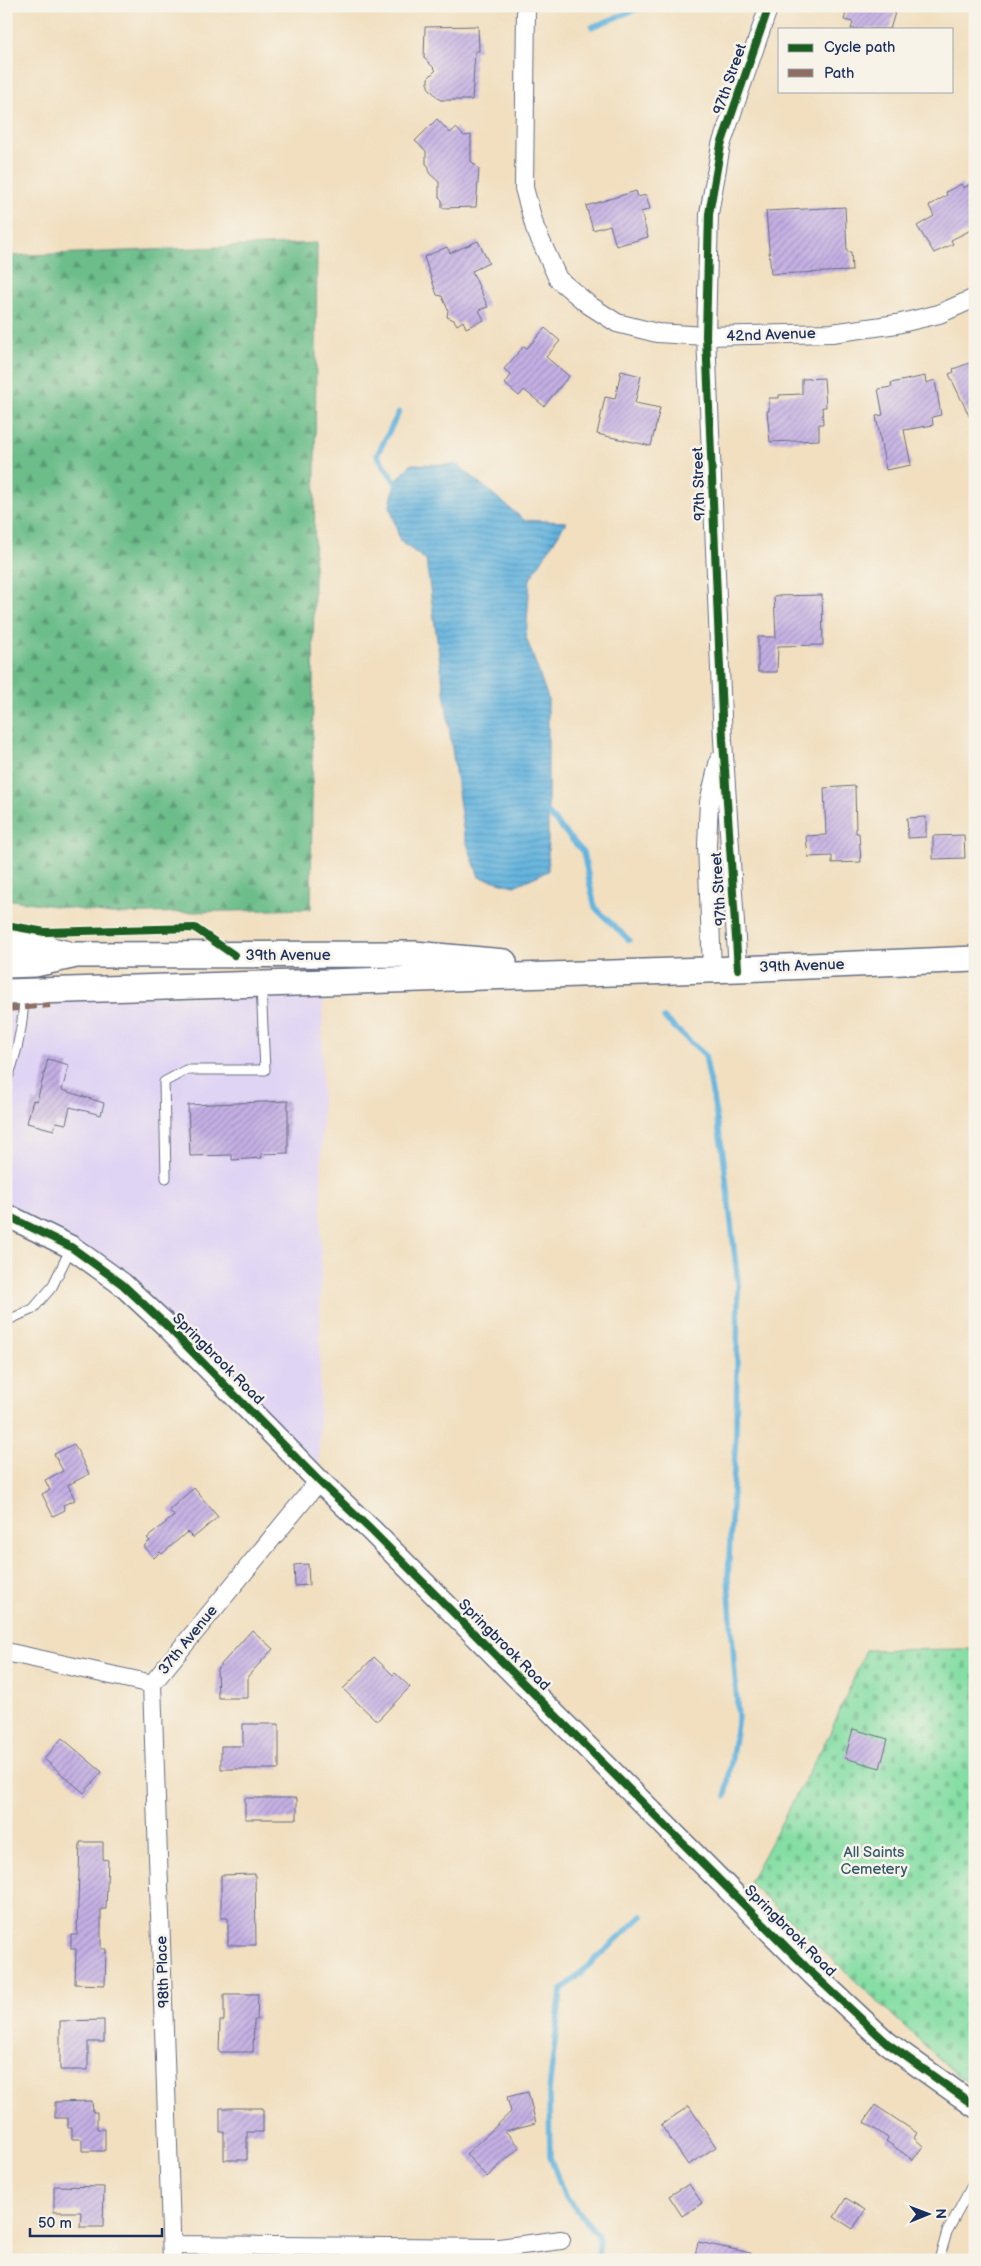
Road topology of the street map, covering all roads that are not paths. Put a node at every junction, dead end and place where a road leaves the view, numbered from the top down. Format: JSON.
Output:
{"nodes":[{"id":1,"x":526,"y":6,"type":"edge"},
{"id":2,"x":769,"y":6,"type":"edge"},
{"id":3,"x":975,"y":298,"type":"edge"},
{"id":4,"x":706,"y":336,"type":"junction"},
{"id":5,"x":723,"y":740,"type":"junction"},
{"id":6,"x":6,"y":939,"type":"edge"},
{"id":7,"x":76,"y":955,"type":"junction"},
{"id":8,"x":975,"y":959,"type":"edge"},
{"id":9,"x":6,"y":965,"type":"edge"},
{"id":10,"x":738,"y":969,"type":"junction"},
{"id":11,"x":712,"y":970,"type":"junction"},
{"id":12,"x":570,"y":974,"type":"junction"},
{"id":13,"x":261,"y":984,"type":"junction"},
{"id":14,"x":15,"y":992,"type":"edge"},
{"id":15,"x":6,"y":1083,"type":"edge"},
{"id":16,"x":166,"y":1178,"type":"dead end"},
{"id":17,"x":6,"y":1215,"type":"edge"},
{"id":18,"x":71,"y":1247,"type":"junction"},
{"id":19,"x":6,"y":1321,"type":"edge"},
{"id":20,"x":319,"y":1481,"type":"junction"},
{"id":21,"x":6,"y":1652,"type":"edge"},
{"id":22,"x":152,"y":1684,"type":"junction"},
{"id":23,"x":975,"y":2106,"type":"edge"},
{"id":24,"x":975,"y":2180,"type":"edge"},
{"id":25,"x":561,"y":2240,"type":"dead end"},
{"id":26,"x":172,"y":2252,"type":"edge"},
{"id":27,"x":938,"y":2260,"type":"edge"}],
"edges":[{"from":1,"to":4,"type":"street","name":"42nd Avenue"},
{"from":2,"to":4,"type":"street","name":"97th Street"},
{"from":3,"to":4,"type":"street","name":"42nd Avenue"},
{"from":4,"to":5,"type":"street","name":"97th Street"},
{"from":5,"to":10,"type":"street","name":"97th Street"},
{"from":5,"to":11,"type":"street","name":"97th Street"},
{"from":6,"to":7,"type":"main road"},
{"from":7,"to":9,"type":"main road","name":"39th Avenue"},
{"from":7,"to":12,"type":"main road","name":"39th Avenue"},
{"from":8,"to":10,"type":"main road","name":"39th Avenue"},
{"from":10,"to":11,"type":"main road","name":"39th Avenue"},
{"from":11,"to":12,"type":"main road","name":"39th Avenue"},
{"from":12,"to":13,"type":"main road","name":"39th Avenue"},
{"from":13,"to":14,"type":"main road","name":"39th Avenue"},
{"from":13,"to":16,"type":"lane"},
{"from":14,"to":15,"type":"lane"},
{"from":17,"to":18,"type":"street","name":"Springbrook Road"},
{"from":18,"to":19,"type":"lane"},
{"from":18,"to":20,"type":"street","name":"Springbrook Road"},
{"from":20,"to":22,"type":"street","name":"37th Avenue"},
{"from":20,"to":23,"type":"street","name":"Springbrook Road"},
{"from":21,"to":22,"type":"street","name":"37th Avenue"},
{"from":22,"to":26,"type":"street","name":"98th Place"},
{"from":24,"to":27,"type":"lane"},
{"from":25,"to":26,"type":"street"}]}
